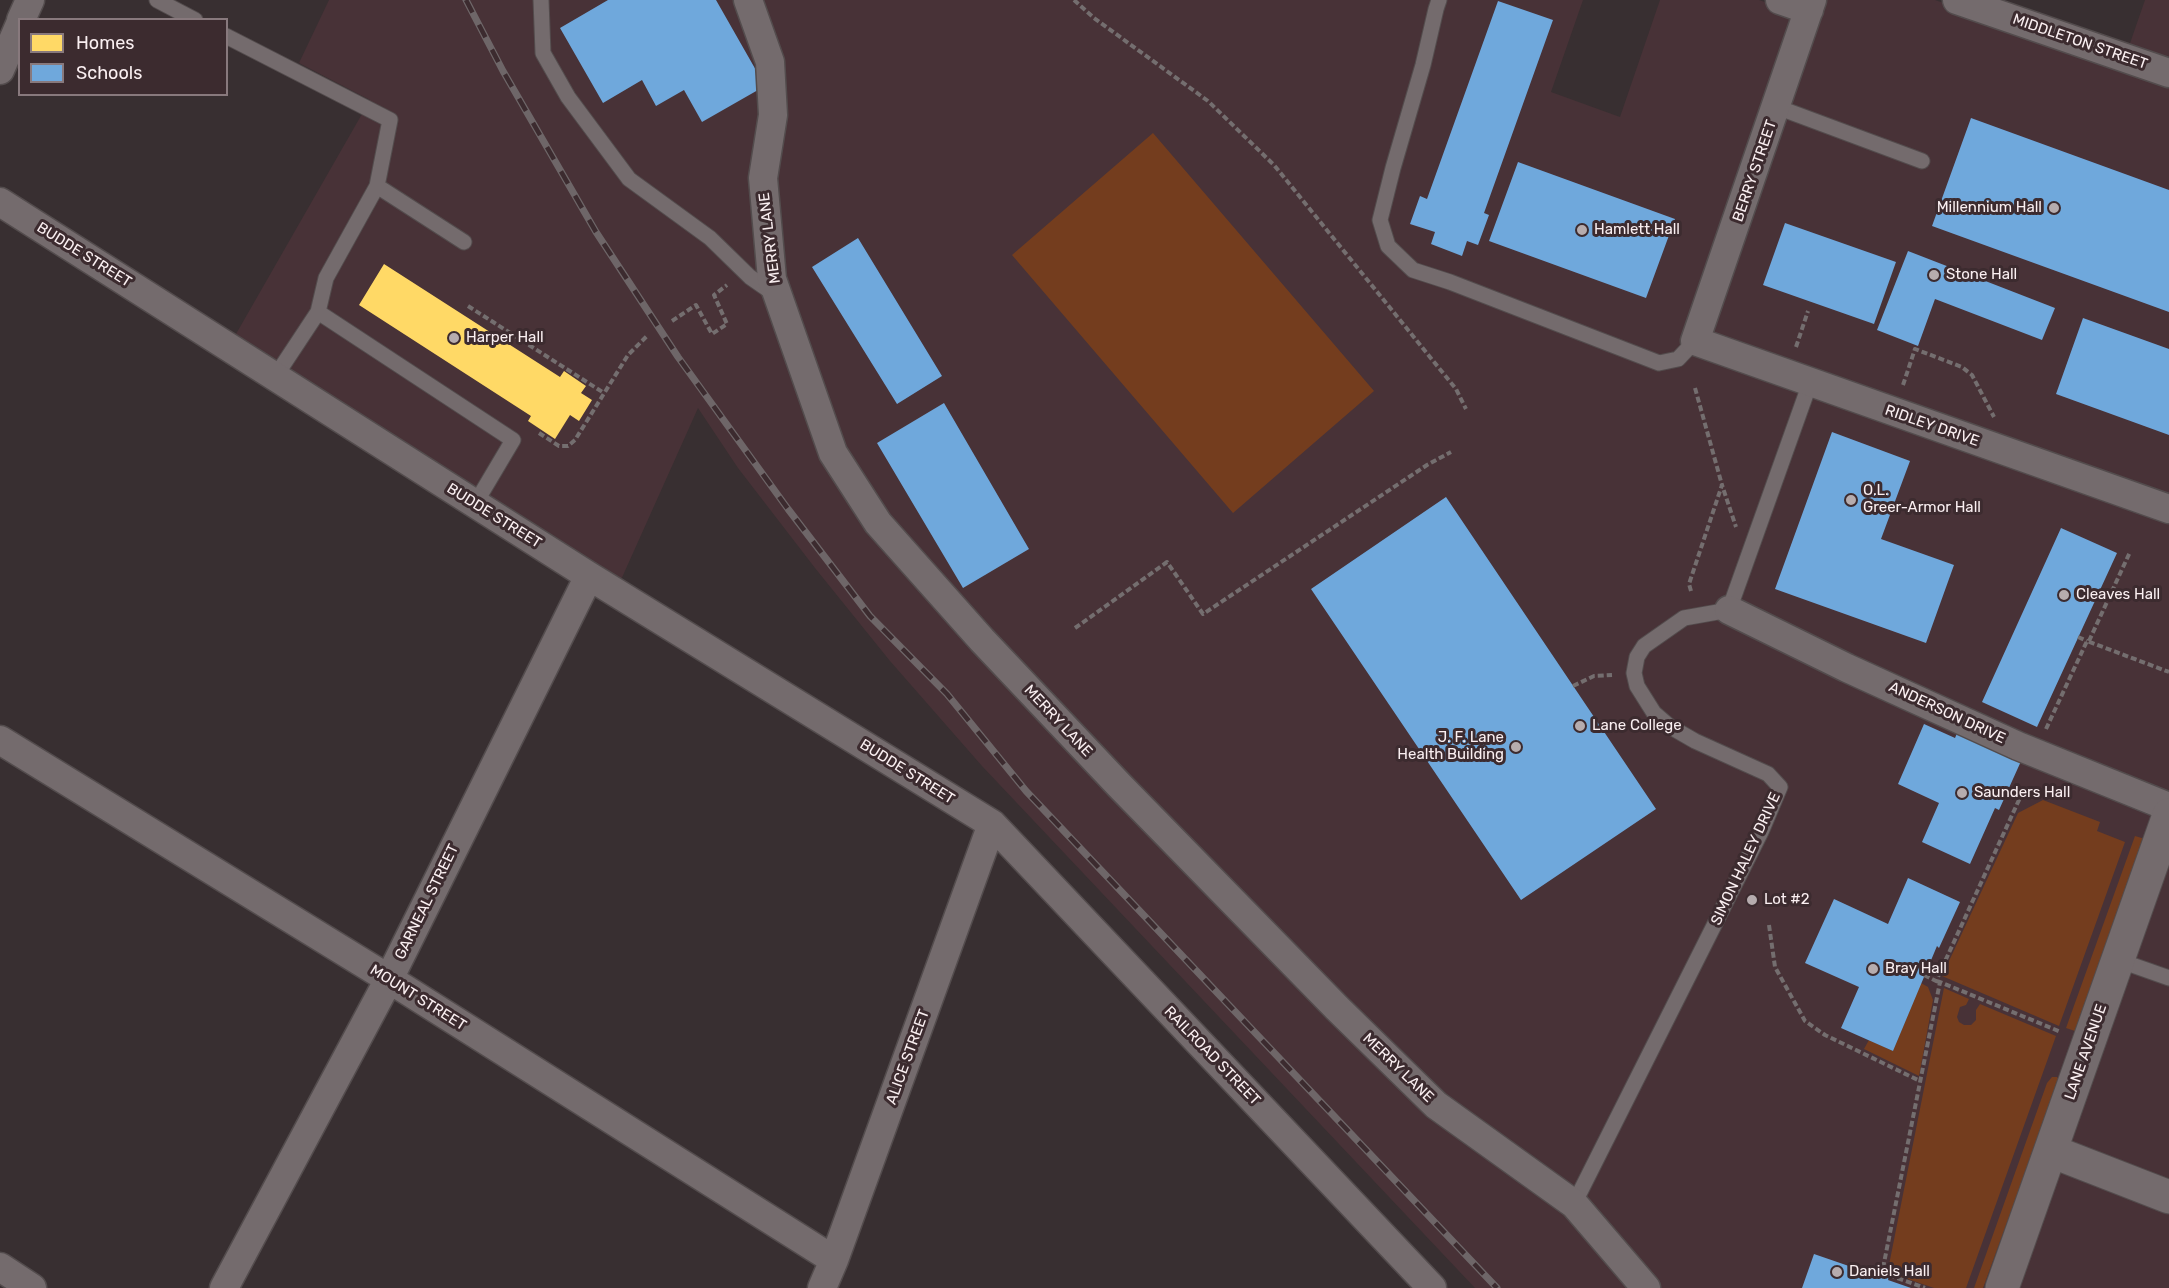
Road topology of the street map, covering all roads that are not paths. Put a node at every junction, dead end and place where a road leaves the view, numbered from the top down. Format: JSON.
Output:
{"nodes":[{"id":1,"x":30,"y":0,"type":"edge"},
{"id":2,"x":157,"y":0,"type":"edge"},
{"id":3,"x":541,"y":0,"type":"edge"},
{"id":4,"x":748,"y":0,"type":"edge"},
{"id":5,"x":1439,"y":0,"type":"edge"},
{"id":6,"x":1780,"y":0,"type":"edge"},
{"id":7,"x":1957,"y":0,"type":"edge"},
{"id":8,"x":1811,"y":5,"type":"edge"},
{"id":9,"x":22,"y":18,"type":"edge"},
{"id":10,"x":191,"y":18,"type":"edge"},
{"id":11,"x":18,"y":29,"type":"edge"},
{"id":12,"x":228,"y":37,"type":"edge"},
{"id":13,"x":0,"y":70,"type":"edge"},
{"id":14,"x":2169,"y":73,"type":"edge"},
{"id":15,"x":1777,"y":107,"type":"junction"},
{"id":16,"x":1922,"y":161,"type":"dead end"},
{"id":17,"x":376,"y":186,"type":"junction"},
{"id":18,"x":0,"y":202,"type":"edge"},
{"id":19,"x":464,"y":242,"type":"dead end"},
{"id":20,"x":778,"y":296,"type":"junction"},
{"id":21,"x":318,"y":312,"type":"junction"},
{"id":22,"x":1695,"y":341,"type":"junction"},
{"id":23,"x":275,"y":377,"type":"junction"},
{"id":24,"x":1810,"y":383,"type":"junction"},
{"id":25,"x":475,"y":504,"type":"junction"},
{"id":26,"x":2169,"y":509,"type":"edge"},
{"id":27,"x":589,"y":576,"type":"junction"},
{"id":28,"x":1730,"y":610,"type":"junction"},
{"id":29,"x":0,"y":740,"type":"edge"},
{"id":30,"x":2169,"y":807,"type":"edge"},
{"id":31,"x":2169,"y":815,"type":"edge"},
{"id":32,"x":992,"y":824,"type":"junction"},
{"id":33,"x":2118,"y":960,"type":"junction"},
{"id":34,"x":2169,"y":978,"type":"edge"},
{"id":35,"x":389,"y":979,"type":"junction"},
{"id":36,"x":2051,"y":1151,"type":"junction"},
{"id":37,"x":2169,"y":1197,"type":"edge"},
{"id":38,"x":1575,"y":1204,"type":"junction"},
{"id":39,"x":834,"y":1260,"type":"junction"},
{"id":40,"x":0,"y":1267,"type":"edge"},
{"id":41,"x":1427,"y":1286,"type":"edge"},
{"id":42,"x":32,"y":1288,"type":"edge"},
{"id":43,"x":224,"y":1288,"type":"edge"},
{"id":44,"x":822,"y":1288,"type":"edge"},
{"id":45,"x":1646,"y":1288,"type":"edge"},
{"id":46,"x":2002,"y":1288,"type":"edge"}],
"edges":[{"from":1,"to":9,"type":"street"},
{"from":2,"to":10,"type":"lane"},
{"from":3,"to":20,"type":"lane"},
{"from":4,"to":20,"type":"street","name":"MERRY LANE"},
{"from":5,"to":22,"type":"lane"},
{"from":6,"to":8,"type":"street"},
{"from":7,"to":14,"type":"street","name":"MIDDLETON STREET"},
{"from":8,"to":15,"type":"street","name":"BERRY STREET"},
{"from":11,"to":13,"type":"street"},
{"from":12,"to":17,"type":"lane"},
{"from":15,"to":16,"type":"lane"},
{"from":15,"to":22,"type":"street","name":"BERRY STREET"},
{"from":17,"to":19,"type":"lane"},
{"from":17,"to":21,"type":"lane"},
{"from":18,"to":23,"type":"street","name":"BUDDE STREET"},
{"from":20,"to":38,"type":"street","name":"MERRY LANE"},
{"from":21,"to":23,"type":"lane"},
{"from":21,"to":25,"type":"lane"},
{"from":22,"to":24,"type":"street","name":"RIDLEY DRIVE"},
{"from":23,"to":25,"type":"street","name":"BUDDE STREET"},
{"from":24,"to":26,"type":"street","name":"RIDLEY DRIVE"},
{"from":24,"to":28,"type":"lane"},
{"from":25,"to":27,"type":"street","name":"BUDDE STREET"},
{"from":27,"to":32,"type":"street","name":"BUDDE STREET"},
{"from":27,"to":35,"type":"street","name":"GARNEAL STREET"},
{"from":28,"to":30,"type":"street","name":"ANDERSON DRIVE"},
{"from":28,"to":38,"type":"lane","name":"SIMON HALEY DRIVE"},
{"from":29,"to":35,"type":"street","name":"MOUNT STREET"},
{"from":31,"to":33,"type":"street","name":"LANE AVENUE"},
{"from":32,"to":39,"type":"street","name":"ALICE STREET"},
{"from":32,"to":41,"type":"street","name":"RAILROAD STREET"},
{"from":33,"to":34,"type":"lane"},
{"from":33,"to":36,"type":"street","name":"LANE AVENUE"},
{"from":35,"to":39,"type":"street","name":"MOUNT STREET"},
{"from":35,"to":43,"type":"street","name":"GARNEAL STREET"},
{"from":36,"to":37,"type":"street"},
{"from":36,"to":46,"type":"street","name":"LANE AVENUE"},
{"from":38,"to":45,"type":"street","name":"MERRY LANE"},
{"from":39,"to":44,"type":"street","name":"ALICE STREET"},
{"from":40,"to":42,"type":"street"}]}
